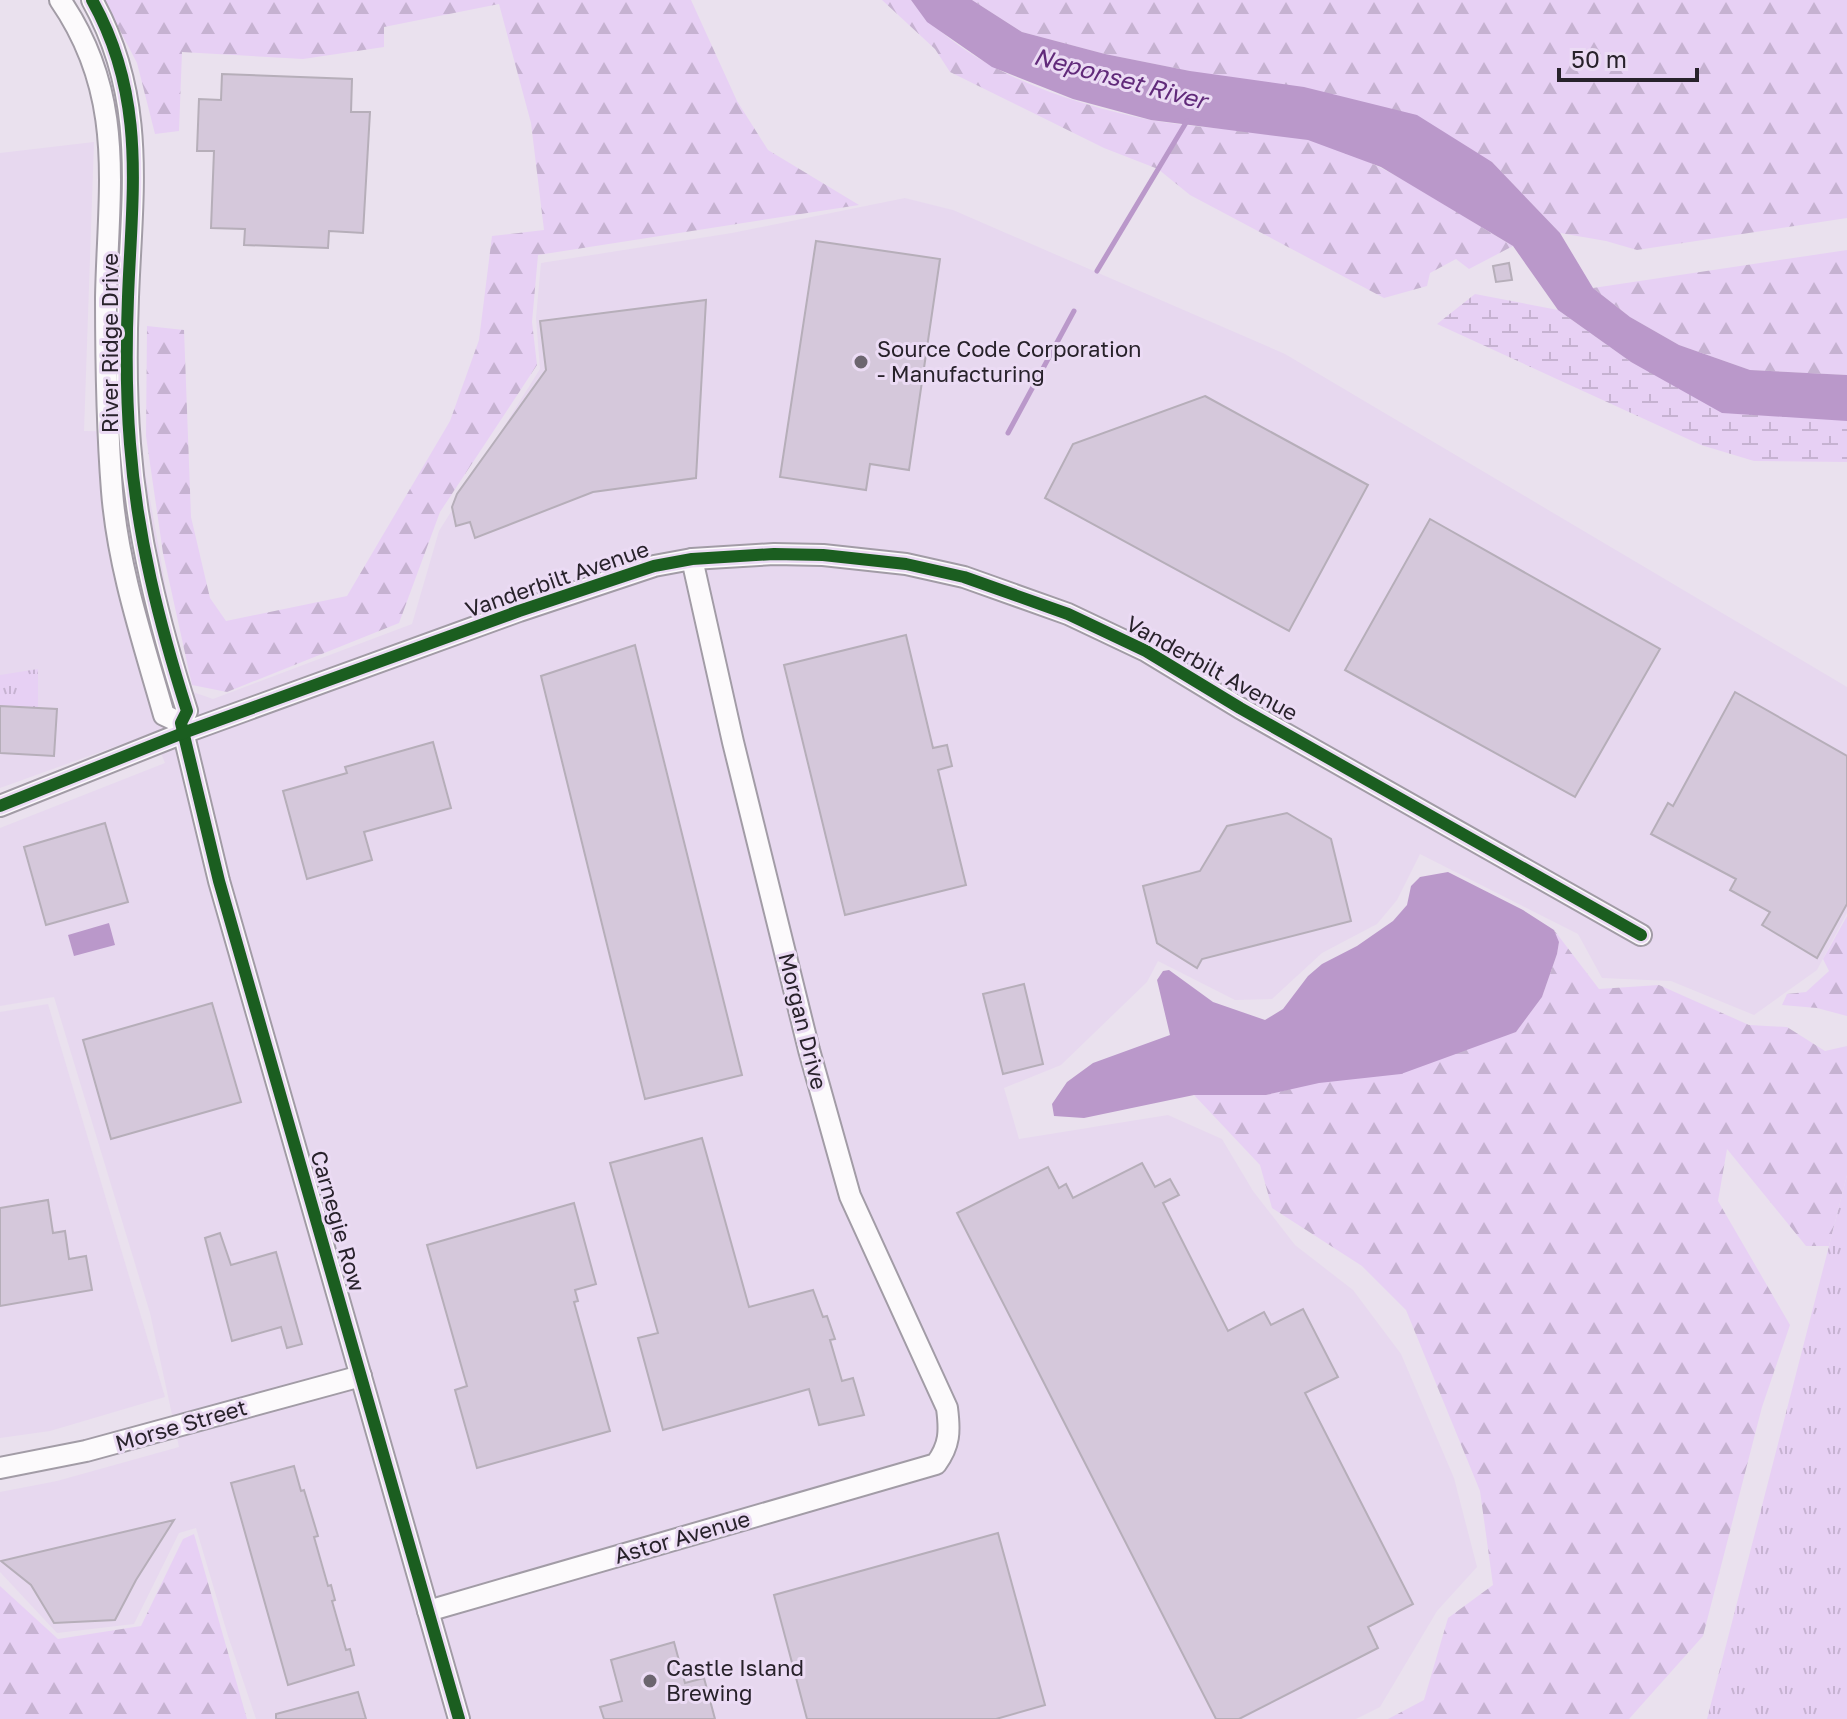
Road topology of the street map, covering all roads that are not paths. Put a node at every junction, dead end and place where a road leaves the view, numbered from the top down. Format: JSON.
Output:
{"nodes":[{"id":1,"x":60,"y":0,"type":"edge"},
{"id":2,"x":92,"y":0,"type":"edge"},
{"id":3,"x":692,"y":559,"type":"junction"},
{"id":4,"x":182,"y":728,"type":"junction"},
{"id":5,"x":0,"y":806,"type":"edge"},
{"id":6,"x":1641,"y":935,"type":"dead end"},
{"id":7,"x":361,"y":1376,"type":"junction"},
{"id":8,"x":936,"y":1464,"type":"joint"},
{"id":9,"x":0,"y":1468,"type":"edge"},
{"id":10,"x":428,"y":1611,"type":"junction"},
{"id":11,"x":459,"y":1719,"type":"edge"}],
"edges":[{"from":1,"to":4,"type":"street","name":"River Ridge Drive"},
{"from":2,"to":4,"type":"street","name":"River Ridge Drive"},
{"from":3,"to":4,"type":"street","name":"Vanderbilt Avenue"},
{"from":3,"to":6,"type":"street","name":"Vanderbilt Avenue"},
{"from":3,"to":8,"type":"street","name":"Morgan Drive"},
{"from":4,"to":5,"type":"street","name":"Vanderbilt Avenue"},
{"from":4,"to":7,"type":"street","name":"Carnegie Row"},
{"from":7,"to":9,"type":"street","name":"Morse Street"},
{"from":7,"to":10,"type":"street","name":"Carnegie Row"},
{"from":8,"to":10,"type":"street","name":"Astor Avenue"},
{"from":10,"to":11,"type":"street","name":"Carnegie Row"}]}
